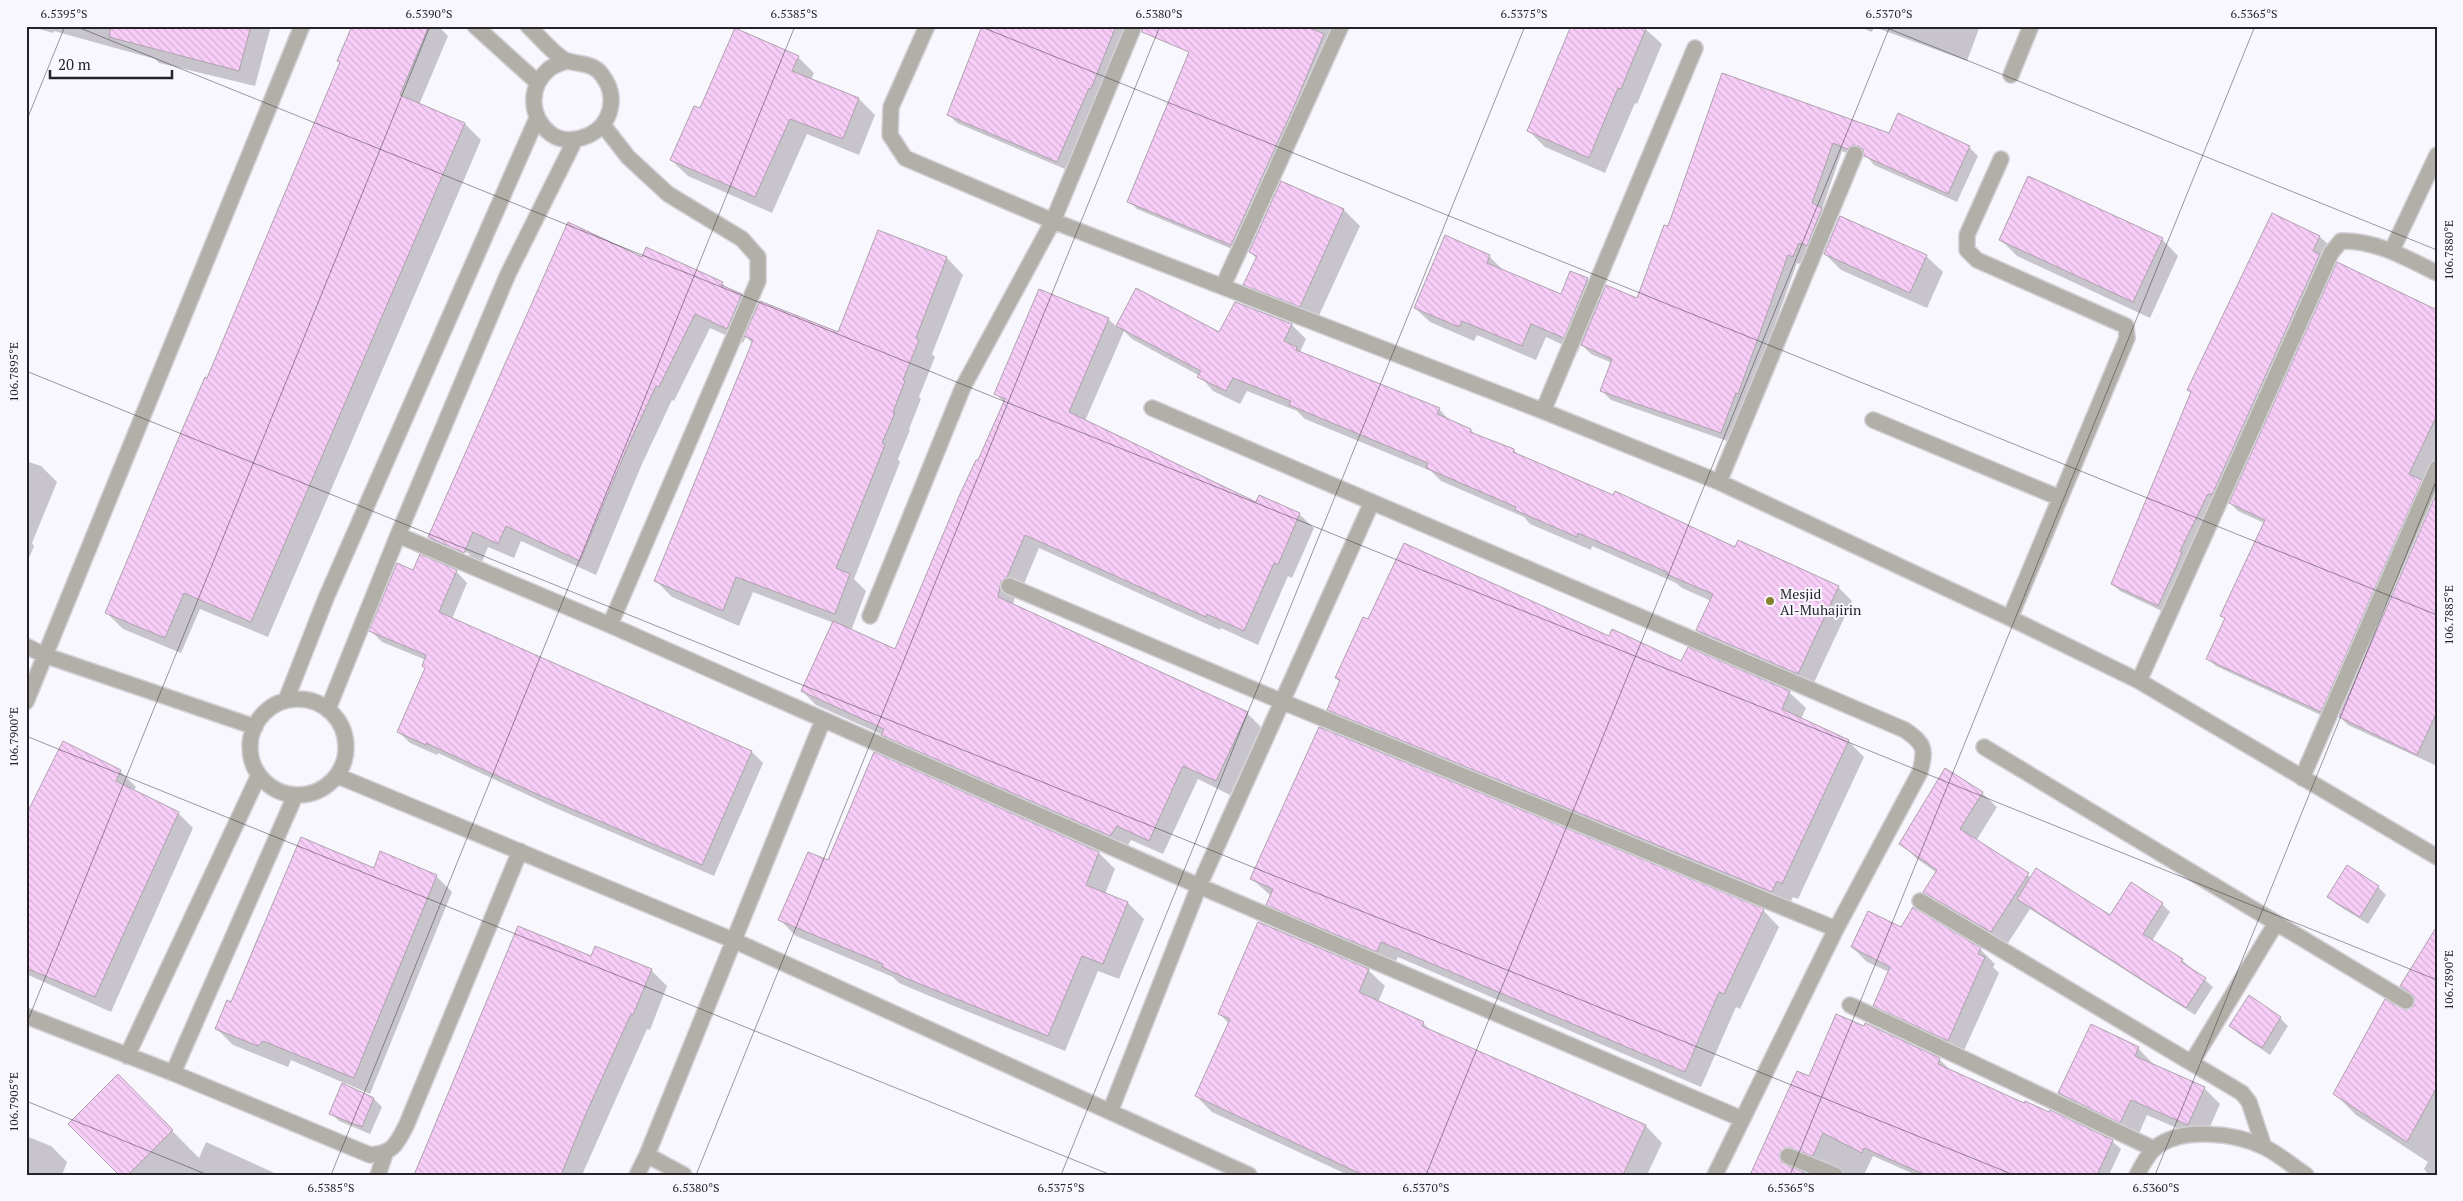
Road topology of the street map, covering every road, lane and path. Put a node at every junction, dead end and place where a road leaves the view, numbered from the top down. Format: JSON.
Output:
{"nodes":[{"id":1,"x":302,"y":26,"type":"edge"},
{"id":2,"x":475,"y":26,"type":"edge"},
{"id":3,"x":528,"y":26,"type":"edge"},
{"id":4,"x":927,"y":26,"type":"edge"},
{"id":5,"x":1134,"y":26,"type":"edge"},
{"id":6,"x":1341,"y":26,"type":"edge"},
{"id":7,"x":2031,"y":26,"type":"edge"},
{"id":8,"x":1695,"y":48,"type":"dead end"},
{"id":9,"x":567,"y":61,"type":"junction"},
{"id":10,"x":2011,"y":75,"type":"dead end"},
{"id":11,"x":537,"y":82,"type":"junction"},
{"id":12,"x":537,"y":118,"type":"junction"},
{"id":13,"x":603,"y":125,"type":"junction"},
{"id":14,"x":575,"y":140,"type":"junction"},
{"id":15,"x":1855,"y":154,"type":"dead end"},
{"id":16,"x":2437,"y":155,"type":"edge"},
{"id":17,"x":2001,"y":159,"type":"dead end"},
{"id":18,"x":1053,"y":221,"type":"junction"},
{"id":19,"x":2392,"y":250,"type":"junction"},
{"id":20,"x":2437,"y":273,"type":"edge"},
{"id":21,"x":1223,"y":286,"type":"junction"},
{"id":22,"x":1152,"y":408,"type":"dead end"},
{"id":23,"x":1543,"y":410,"type":"junction"},
{"id":24,"x":1873,"y":420,"type":"dead end"},
{"id":25,"x":2437,"y":468,"type":"edge"},
{"id":26,"x":1718,"y":482,"type":"junction"},
{"id":27,"x":2060,"y":498,"type":"junction"},
{"id":28,"x":1372,"y":502,"type":"junction"},
{"id":29,"x":398,"y":536,"type":"junction"},
{"id":30,"x":1009,"y":586,"type":"dead end"},
{"id":31,"x":870,"y":616,"type":"dead end"},
{"id":32,"x":2010,"y":618,"type":"junction"},
{"id":33,"x":610,"y":625,"type":"junction"},
{"id":34,"x":26,"y":646,"type":"edge"},
{"id":35,"x":44,"y":655,"type":"junction"},
{"id":36,"x":2140,"y":681,"type":"junction"},
{"id":37,"x":286,"y":700,"type":"junction"},
{"id":38,"x":26,"y":702,"type":"edge"},
{"id":39,"x":1283,"y":702,"type":"junction"},
{"id":40,"x":328,"y":709,"type":"junction"},
{"id":41,"x":823,"y":720,"type":"junction"},
{"id":42,"x":255,"y":727,"type":"junction"},
{"id":43,"x":1984,"y":747,"type":"dead end"},
{"id":44,"x":259,"y":775,"type":"junction"},
{"id":45,"x":338,"y":776,"type":"junction"},
{"id":46,"x":2302,"y":778,"type":"junction"},
{"id":47,"x":295,"y":796,"type":"junction"},
{"id":48,"x":520,"y":851,"type":"junction"},
{"id":49,"x":2437,"y":857,"type":"edge"},
{"id":50,"x":1199,"y":886,"type":"junction"},
{"id":51,"x":1920,"y":902,"type":"dead end"},
{"id":52,"x":2276,"y":923,"type":"junction"},
{"id":53,"x":1836,"y":930,"type":"junction"},
{"id":54,"x":735,"y":941,"type":"junction"},
{"id":55,"x":2406,"y":1001,"type":"dead end"},
{"id":56,"x":1850,"y":1005,"type":"dead end"},
{"id":57,"x":26,"y":1016,"type":"edge"},
{"id":58,"x":127,"y":1056,"type":"junction"},
{"id":59,"x":2192,"y":1062,"type":"junction"},
{"id":60,"x":172,"y":1073,"type":"junction"},
{"id":61,"x":1110,"y":1112,"type":"junction"},
{"id":62,"x":1742,"y":1119,"type":"junction"},
{"id":63,"x":2264,"y":1147,"type":"junction"},
{"id":64,"x":2154,"y":1149,"type":"junction"},
{"id":65,"x":385,"y":1154,"type":"junction"},
{"id":66,"x":647,"y":1155,"type":"junction"},
{"id":67,"x":1788,"y":1156,"type":"dead end"},
{"id":68,"x":378,"y":1175,"type":"edge"},
{"id":69,"x":637,"y":1175,"type":"edge"},
{"id":70,"x":684,"y":1175,"type":"edge"},
{"id":71,"x":1249,"y":1175,"type":"edge"},
{"id":72,"x":1715,"y":1175,"type":"edge"},
{"id":73,"x":1836,"y":1175,"type":"edge"},
{"id":74,"x":2137,"y":1175,"type":"edge"},
{"id":75,"x":2306,"y":1175,"type":"edge"}],
"edges":[{"from":1,"to":35,"type":"street"},
{"from":2,"to":11,"type":"street"},
{"from":3,"to":9,"type":"street"},
{"from":4,"to":18,"type":"street"},
{"from":5,"to":18,"type":"street"},
{"from":6,"to":21,"type":"street"},
{"from":7,"to":10,"type":"street"},
{"from":8,"to":23,"type":"street"},
{"from":9,"to":11,"type":"street"},
{"from":9,"to":13,"type":"street"},
{"from":11,"to":12,"type":"street"},
{"from":12,"to":14,"type":"street"},
{"from":12,"to":37,"type":"street"},
{"from":13,"to":14,"type":"street"},
{"from":13,"to":33,"type":"street"},
{"from":14,"to":29,"type":"street"},
{"from":15,"to":26,"type":"street"},
{"from":16,"to":19,"type":"street"},
{"from":17,"to":27,"type":"street"},
{"from":18,"to":21,"type":"street"},
{"from":18,"to":31,"type":"street"},
{"from":19,"to":20,"type":"street"},
{"from":19,"to":36,"type":"street"},
{"from":21,"to":23,"type":"street"},
{"from":22,"to":28,"type":"street"},
{"from":23,"to":26,"type":"street"},
{"from":24,"to":27,"type":"street"},
{"from":25,"to":46,"type":"street"},
{"from":26,"to":32,"type":"street"},
{"from":27,"to":32,"type":"street"},
{"from":28,"to":39,"type":"street"},
{"from":28,"to":53,"type":"street"},
{"from":29,"to":33,"type":"street"},
{"from":29,"to":40,"type":"street"},
{"from":30,"to":39,"type":"street"},
{"from":32,"to":36,"type":"street"},
{"from":33,"to":41,"type":"street"},
{"from":34,"to":35,"type":"street"},
{"from":35,"to":38,"type":"street"},
{"from":35,"to":42,"type":"street"},
{"from":36,"to":46,"type":"street"},
{"from":37,"to":40,"type":"street"},
{"from":37,"to":42,"type":"street"},
{"from":39,"to":50,"type":"street"},
{"from":39,"to":53,"type":"street"},
{"from":40,"to":45,"type":"street"},
{"from":41,"to":50,"type":"street"},
{"from":41,"to":54,"type":"street"},
{"from":42,"to":44,"type":"street"},
{"from":43,"to":52,"type":"street"},
{"from":44,"to":47,"type":"street"},
{"from":44,"to":58,"type":"street"},
{"from":45,"to":47,"type":"street"},
{"from":45,"to":48,"type":"street"},
{"from":46,"to":49,"type":"street"},
{"from":47,"to":60,"type":"street"},
{"from":48,"to":54,"type":"street"},
{"from":48,"to":65,"type":"street"},
{"from":50,"to":61,"type":"street"},
{"from":50,"to":62,"type":"street"},
{"from":51,"to":59,"type":"street"},
{"from":52,"to":55,"type":"street"},
{"from":52,"to":59,"type":"street"},
{"from":53,"to":62,"type":"street"},
{"from":54,"to":61,"type":"street"},
{"from":54,"to":66,"type":"street"},
{"from":56,"to":64,"type":"street"},
{"from":57,"to":58,"type":"street"},
{"from":58,"to":60,"type":"street"},
{"from":59,"to":63,"type":"street"},
{"from":60,"to":65,"type":"street"},
{"from":61,"to":71,"type":"street"},
{"from":62,"to":72,"type":"street"},
{"from":63,"to":64,"type":"street"},
{"from":63,"to":75,"type":"street"},
{"from":64,"to":74,"type":"street"},
{"from":65,"to":68,"type":"street"},
{"from":66,"to":69,"type":"street"},
{"from":66,"to":70,"type":"street"},
{"from":67,"to":73,"type":"street"}]}
